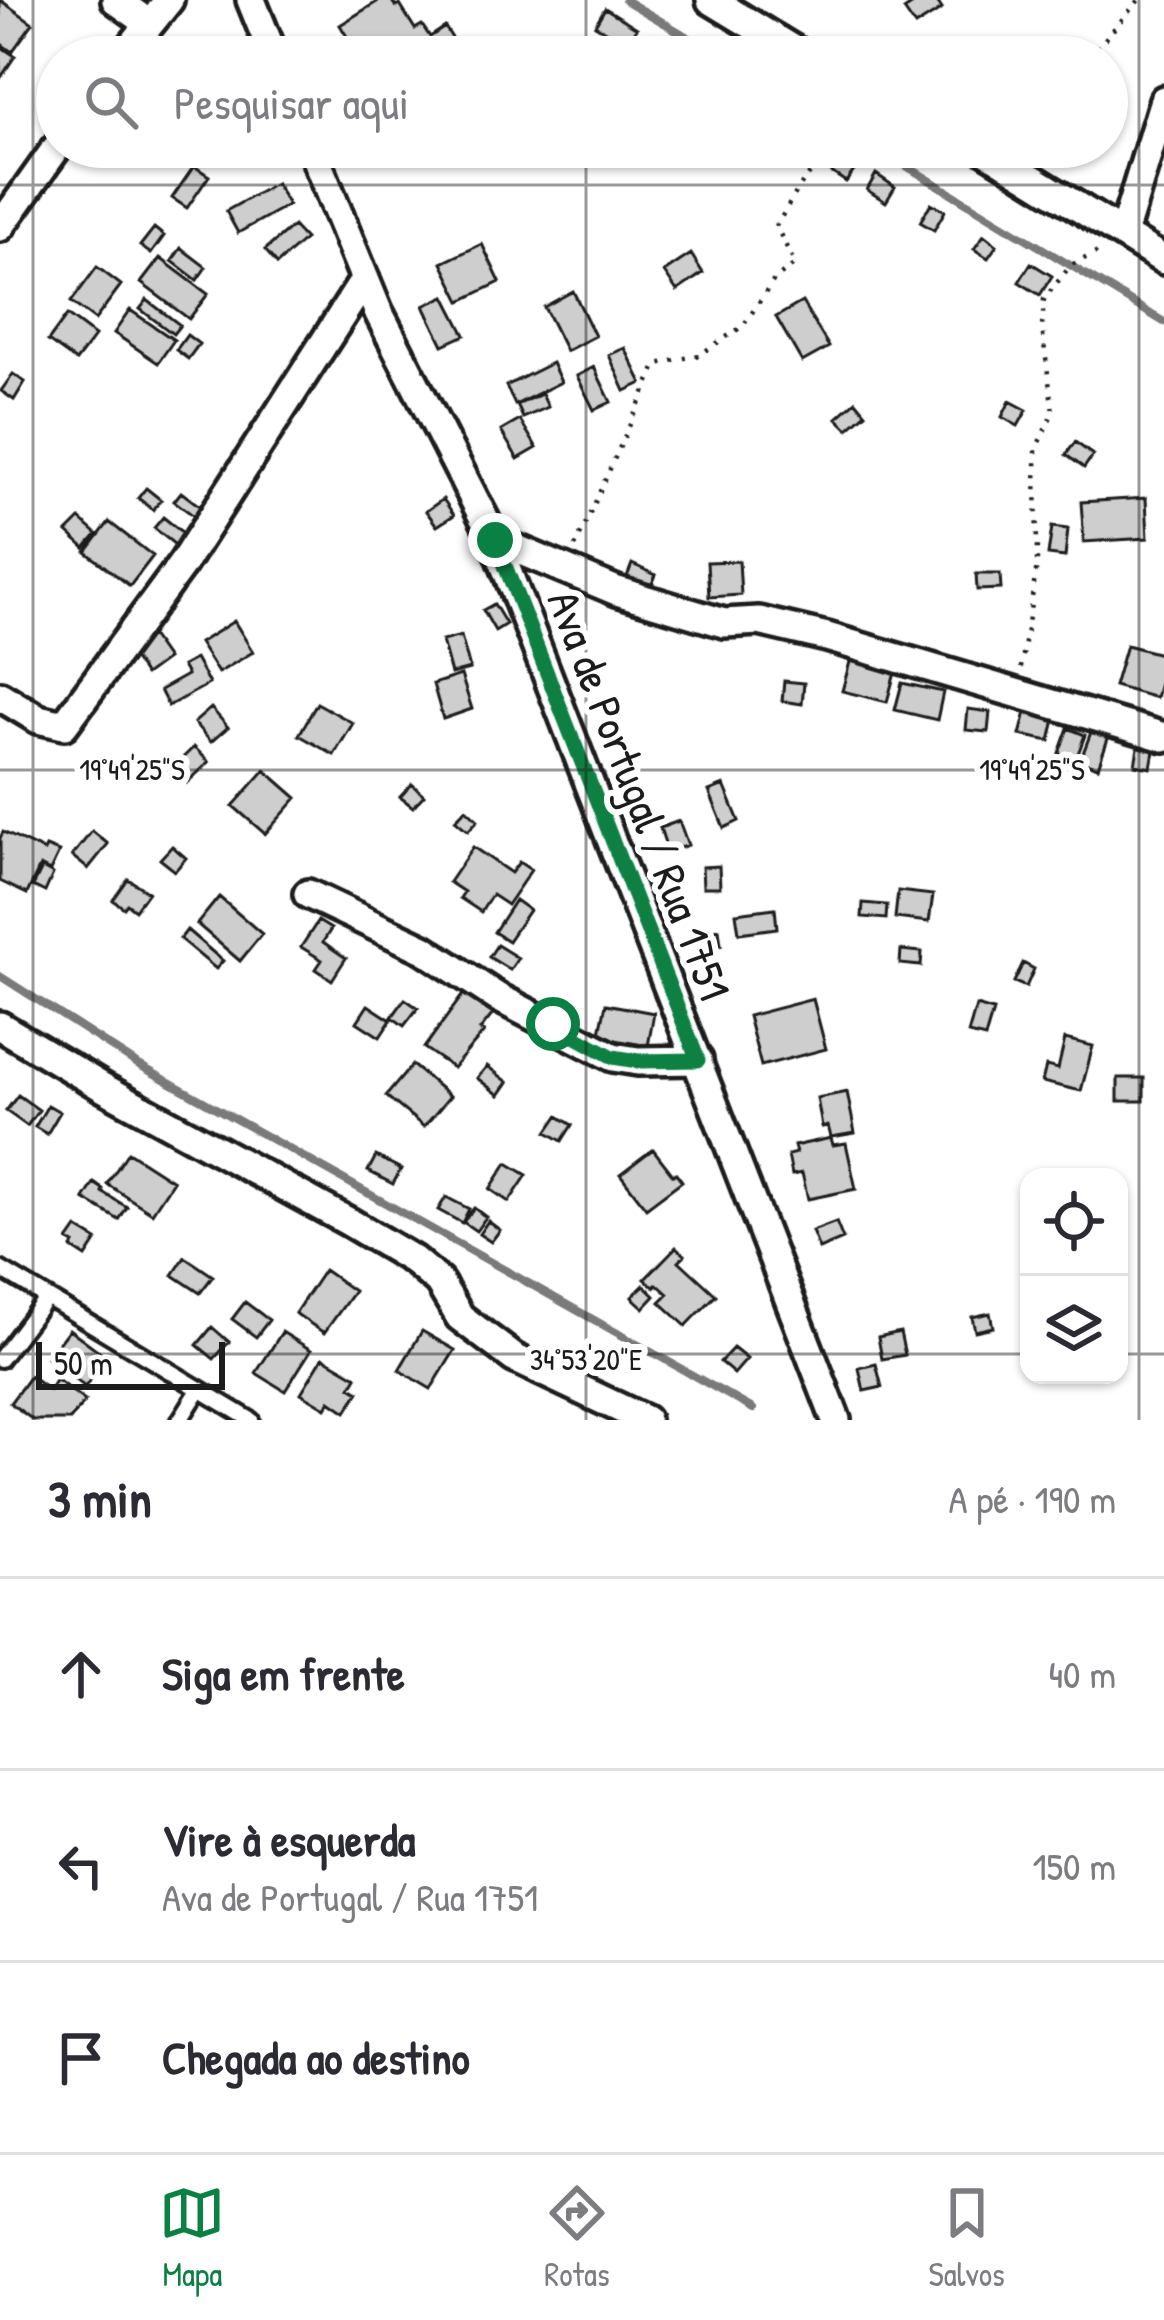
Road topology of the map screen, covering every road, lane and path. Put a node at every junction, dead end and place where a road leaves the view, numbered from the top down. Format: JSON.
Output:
{"nodes":[{"id":1,"x":116,"y":0,"type":"edge"},
{"id":2,"x":169,"y":0,"type":"edge"},
{"id":3,"x":251,"y":0,"type":"edge"},
{"id":4,"x":711,"y":0,"type":"edge"},
{"id":5,"x":1139,"y":0,"type":"edge"},
{"id":6,"x":148,"y":22,"type":"junction"},
{"id":7,"x":138,"y":36,"type":"edge"},
{"id":8,"x":266,"y":36,"type":"edge"},
{"id":9,"x":770,"y":36,"type":"edge"},
{"id":10,"x":1107,"y":36,"type":"edge"},
{"id":11,"x":1164,"y":100,"type":"edge"},
{"id":12,"x":42,"y":168,"type":"edge"},
{"id":13,"x":320,"y":168,"type":"edge"},
{"id":14,"x":813,"y":168,"type":"edge"},
{"id":15,"x":1015,"y":168,"type":"edge"},
{"id":16,"x":0,"y":227,"type":"edge"},
{"id":17,"x":1123,"y":234,"type":"junction"},
{"id":18,"x":1164,"y":260,"type":"edge"},
{"id":19,"x":365,"y":279,"type":"junction"},
{"id":20,"x":495,"y":540,"type":"junction"},
{"id":21,"x":565,"y":569,"type":"junction"},
{"id":22,"x":1017,"y":692,"type":"junction"},
{"id":23,"x":0,"y":695,"type":"edge"},
{"id":24,"x":1164,"y":737,"type":"edge"},
{"id":25,"x":308,"y":894,"type":"dead end"},
{"id":26,"x":0,"y":1026,"type":"edge"},
{"id":27,"x":698,"y":1060,"type":"junction"},
{"id":28,"x":0,"y":1269,"type":"edge"},
{"id":29,"x":46,"y":1297,"type":"junction"},
{"id":30,"x":0,"y":1359,"type":"edge"},
{"id":31,"x":200,"y":1390,"type":"junction"},
{"id":32,"x":180,"y":1420,"type":"edge"},
{"id":33,"x":251,"y":1420,"type":"edge"},
{"id":34,"x":645,"y":1420,"type":"edge"},
{"id":35,"x":836,"y":1420,"type":"edge"}],
"edges":[{"from":1,"to":6,"type":"street"},
{"from":2,"to":6,"type":"street"},
{"from":3,"to":8,"type":"street"},
{"from":4,"to":9,"type":"street"},
{"from":5,"to":10,"type":"path"},
{"from":6,"to":7,"type":"street"},
{"from":11,"to":17,"type":"street"},
{"from":12,"to":16,"type":"street"},
{"from":13,"to":19,"type":"street","name":"Ava de Portugal / Rua 1751"},
{"from":14,"to":21,"type":"path"},
{"from":15,"to":17,"type":"street"},
{"from":17,"to":18,"type":"street"},
{"from":17,"to":22,"type":"path"},
{"from":19,"to":20,"type":"street","name":"Ava de Portugal / Rua 1751"},
{"from":19,"to":23,"type":"street"},
{"from":20,"to":21,"type":"street"},
{"from":20,"to":27,"type":"street","name":"Ava de Portugal / Rua 1751"},
{"from":21,"to":22,"type":"street"},
{"from":22,"to":24,"type":"street"},
{"from":25,"to":27,"type":"street"},
{"from":26,"to":34,"type":"street"},
{"from":27,"to":35,"type":"street","name":"Ava de Portugal / Rua 1751"},
{"from":28,"to":29,"type":"lane"},
{"from":29,"to":30,"type":"lane"},
{"from":29,"to":31,"type":"lane"},
{"from":31,"to":32,"type":"lane"},
{"from":31,"to":33,"type":"lane"}]}
